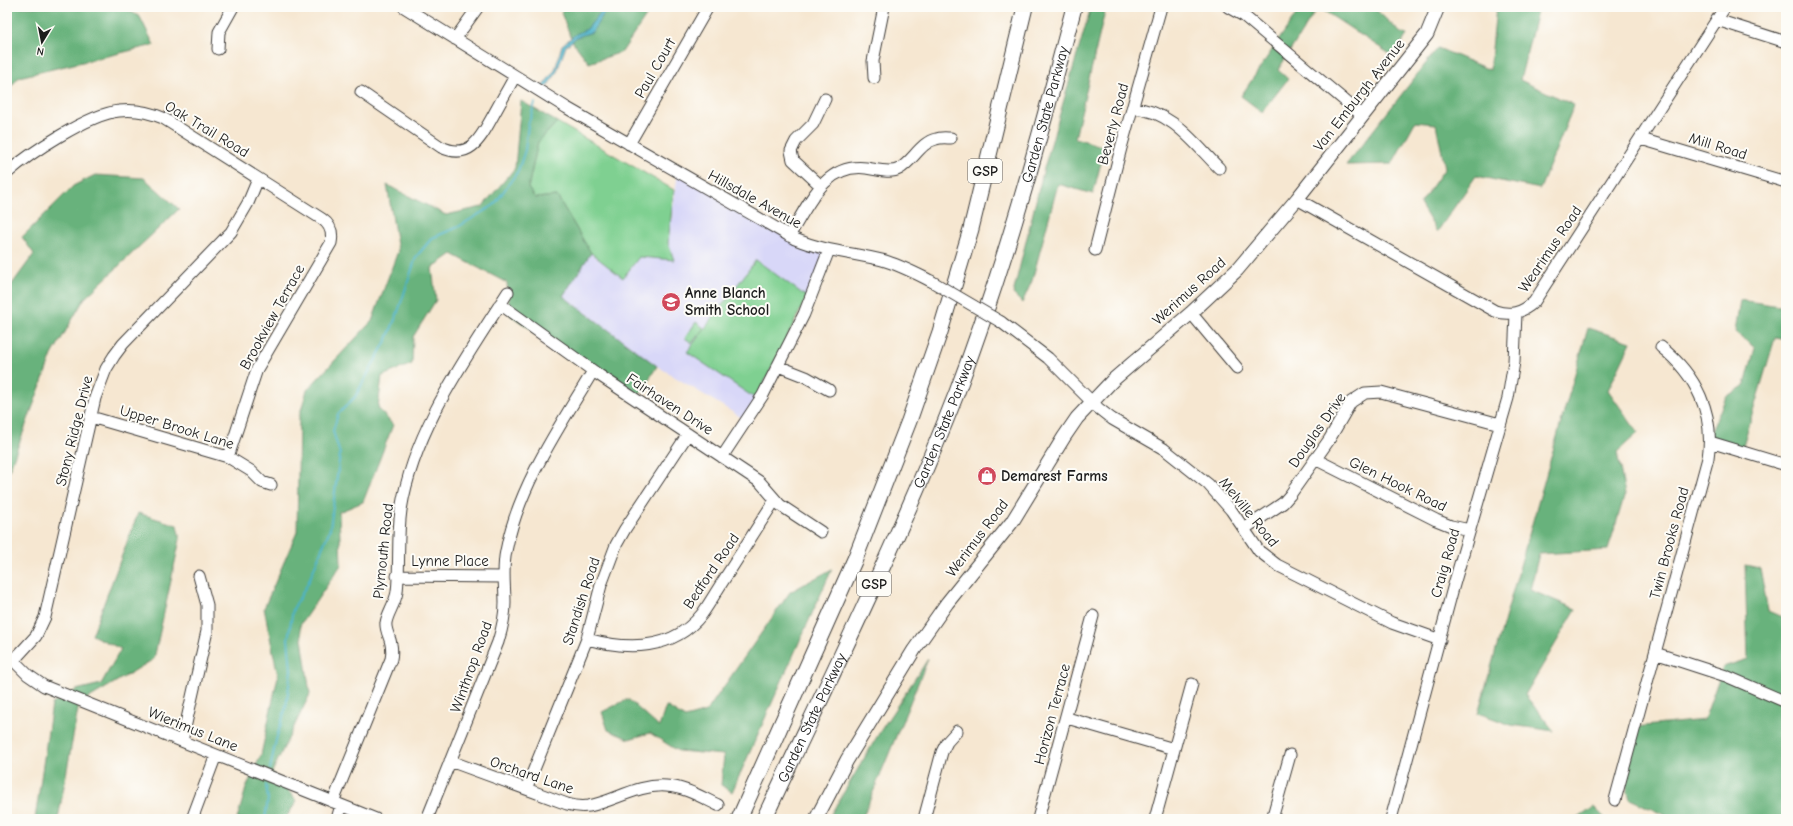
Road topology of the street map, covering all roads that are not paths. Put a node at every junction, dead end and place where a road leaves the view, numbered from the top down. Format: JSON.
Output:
{"nodes":[{"id":1,"x":232,"y":7,"type":"edge"},
{"id":2,"x":404,"y":7,"type":"edge"},
{"id":3,"x":478,"y":7,"type":"edge"},
{"id":4,"x":708,"y":7,"type":"edge"},
{"id":5,"x":884,"y":7,"type":"edge"},
{"id":6,"x":1025,"y":7,"type":"edge"},
{"id":7,"x":1074,"y":7,"type":"edge"},
{"id":8,"x":1161,"y":7,"type":"edge"},
{"id":9,"x":1228,"y":7,"type":"edge"},
{"id":10,"x":1438,"y":7,"type":"edge"},
{"id":11,"x":1726,"y":7,"type":"edge"},
{"id":12,"x":1717,"y":20,"type":"junction"},
{"id":13,"x":456,"y":39,"type":"junction"},
{"id":14,"x":1786,"y":42,"type":"edge"},
{"id":15,"x":218,"y":49,"type":"dead end"},
{"id":16,"x":515,"y":76,"type":"junction"},
{"id":17,"x":874,"y":78,"type":"dead end"},
{"id":18,"x":361,"y":92,"type":"dead end"},
{"id":19,"x":825,"y":99,"type":"dead end"},
{"id":20,"x":1132,"y":108,"type":"junction"},
{"id":21,"x":1363,"y":116,"type":"junction"},
{"id":22,"x":951,"y":138,"type":"dead end"},
{"id":23,"x":1641,"y":139,"type":"junction"},
{"id":24,"x":629,"y":144,"type":"junction"},
{"id":25,"x":1219,"y":168,"type":"dead end"},
{"id":26,"x":7,"y":173,"type":"edge"},
{"id":27,"x":258,"y":179,"type":"junction"},
{"id":28,"x":1786,"y":182,"type":"edge"},
{"id":29,"x":821,"y":186,"type":"junction"},
{"id":30,"x":1297,"y":198,"type":"junction"},
{"id":31,"x":322,"y":219,"type":"joint"},
{"id":32,"x":789,"y":236,"type":"junction"},
{"id":33,"x":829,"y":250,"type":"junction"},
{"id":34,"x":1095,"y":250,"type":"dead end"},
{"id":35,"x":508,"y":292,"type":"dead end"},
{"id":36,"x":500,"y":304,"type":"junction"},
{"id":37,"x":1191,"y":313,"type":"junction"},
{"id":38,"x":1516,"y":313,"type":"junction"},
{"id":39,"x":1661,"y":346,"type":"dead end"},
{"id":40,"x":778,"y":366,"type":"junction"},
{"id":41,"x":1237,"y":368,"type":"dead end"},
{"id":42,"x":593,"y":371,"type":"junction"},
{"id":43,"x":829,"y":390,"type":"dead end"},
{"id":44,"x":1092,"y":401,"type":"junction"},
{"id":45,"x":91,"y":417,"type":"junction"},
{"id":46,"x":1500,"y":424,"type":"junction"},
{"id":47,"x":688,"y":434,"type":"junction"},
{"id":48,"x":1710,"y":442,"type":"junction"},
{"id":49,"x":228,"y":457,"type":"junction"},
{"id":50,"x":722,"y":457,"type":"junction"},
{"id":51,"x":1315,"y":459,"type":"junction"},
{"id":52,"x":1786,"y":465,"type":"edge"},
{"id":53,"x":271,"y":484,"type":"dead end"},
{"id":54,"x":775,"y":500,"type":"junction"},
{"id":55,"x":1244,"y":529,"type":"junction"},
{"id":56,"x":1470,"y":530,"type":"junction"},
{"id":57,"x":821,"y":532,"type":"dead end"},
{"id":58,"x":199,"y":576,"type":"dead end"},
{"id":59,"x":397,"y":576,"type":"junction"},
{"id":60,"x":503,"y":577,"type":"junction"},
{"id":61,"x":1093,"y":616,"type":"dead end"},
{"id":62,"x":587,"y":639,"type":"junction"},
{"id":63,"x":1440,"y":640,"type":"junction"},
{"id":64,"x":1655,"y":653,"type":"junction"},
{"id":65,"x":10,"y":657,"type":"edge"},
{"id":66,"x":1192,"y":684,"type":"dead end"},
{"id":67,"x":1786,"y":702,"type":"edge"},
{"id":68,"x":1066,"y":718,"type":"junction"},
{"id":69,"x":957,"y":731,"type":"dead end"},
{"id":70,"x":182,"y":741,"type":"junction"},
{"id":71,"x":1174,"y":749,"type":"junction"},
{"id":72,"x":216,"y":755,"type":"junction"},
{"id":73,"x":1290,"y":755,"type":"dead end"},
{"id":74,"x":450,"y":762,"type":"junction"},
{"id":75,"x":526,"y":789,"type":"junction"},
{"id":76,"x":1615,"y":800,"type":"dead end"},
{"id":77,"x":337,"y":804,"type":"junction"},
{"id":78,"x":718,"y":805,"type":"dead end"},
{"id":79,"x":192,"y":819,"type":"edge"},
{"id":80,"x":337,"y":819,"type":"edge"},
{"id":81,"x":376,"y":819,"type":"edge"},
{"id":82,"x":427,"y":819,"type":"edge"},
{"id":83,"x":739,"y":819,"type":"edge"},
{"id":84,"x":764,"y":819,"type":"edge"},
{"id":85,"x":816,"y":819,"type":"edge"},
{"id":86,"x":924,"y":819,"type":"edge"},
{"id":87,"x":1038,"y":819,"type":"edge"},
{"id":88,"x":1155,"y":819,"type":"edge"},
{"id":89,"x":1272,"y":819,"type":"edge"},
{"id":90,"x":1392,"y":819,"type":"edge"}],
"edges":[{"from":1,"to":15,"type":"street"},
{"from":2,"to":13,"type":"street","name":"Hillsdale Avenue"},
{"from":3,"to":13,"type":"street"},
{"from":4,"to":24,"type":"street","name":"Paul Court"},
{"from":5,"to":17,"type":"street"},
{"from":6,"to":83,"type":"highway","name":"Garden State Parkway","number":"GSP"},
{"from":7,"to":84,"type":"highway","name":"Garden State Parkway","number":"GSP"},
{"from":8,"to":20,"type":"street","name":"Beverly Road"},
{"from":9,"to":21,"type":"street"},
{"from":10,"to":21,"type":"main road","name":"Van Emburgh Avenue"},
{"from":11,"to":12,"type":"street","name":"Wearimus Road"},
{"from":12,"to":14,"type":"street"},
{"from":12,"to":23,"type":"street","name":"Wearimus Road"},
{"from":13,"to":16,"type":"street","name":"Hillsdale Avenue"},
{"from":16,"to":18,"type":"street"},
{"from":16,"to":24,"type":"street","name":"Hillsdale Avenue"},
{"from":19,"to":29,"type":"street"},
{"from":20,"to":25,"type":"street"},
{"from":20,"to":34,"type":"street","name":"Beverly Road"},
{"from":21,"to":30,"type":"main road","name":"Van Emburgh Avenue"},
{"from":22,"to":29,"type":"street"},
{"from":23,"to":28,"type":"street","name":"Mill Road"},
{"from":23,"to":38,"type":"street","name":"Wearimus Road"},
{"from":24,"to":32,"type":"street","name":"Hillsdale Avenue"},
{"from":26,"to":27,"type":"street","name":"Oak Trail Road"},
{"from":27,"to":31,"type":"street","name":"Oak Trail Road"},
{"from":27,"to":45,"type":"street","name":"Stony Ridge Drive"},
{"from":29,"to":32,"type":"street"},
{"from":30,"to":37,"type":"main road","name":"Werimus Road"},
{"from":30,"to":38,"type":"street","name":"Wearimus Road"},
{"from":31,"to":49,"type":"street","name":"Brookview Terrace"},
{"from":32,"to":33,"type":"street","name":"Hillsdale Avenue"},
{"from":33,"to":40,"type":"street"},
{"from":33,"to":44,"type":"street","name":"Hillsdale Avenue","bridge":true},
{"from":35,"to":36,"type":"street","name":"Plymouth Road"},
{"from":36,"to":42,"type":"street","name":"Fairhaven Drive"},
{"from":36,"to":59,"type":"street","name":"Plymouth Road"},
{"from":37,"to":41,"type":"street"},
{"from":37,"to":44,"type":"main road","name":"Werimus Road"},
{"from":38,"to":46,"type":"street","name":"Craig Road"},
{"from":39,"to":48,"type":"street","name":"Twin Brooks Road"},
{"from":40,"to":43,"type":"street"},
{"from":40,"to":50,"type":"street"},
{"from":42,"to":47,"type":"street","name":"Fairhaven Drive"},
{"from":42,"to":60,"type":"street","name":"Winthrop Road"},
{"from":44,"to":55,"type":"street","name":"Melville Road"},
{"from":44,"to":85,"type":"main road","name":"Werimus Road"},
{"from":45,"to":49,"type":"street","name":"Upper Brook Lane"},
{"from":45,"to":65,"type":"street","name":"Stony Ridge Drive"},
{"from":46,"to":51,"type":"street","name":"Douglas Drive"},
{"from":46,"to":56,"type":"street","name":"Craig Road"},
{"from":47,"to":50,"type":"street","name":"Fairhaven Drive"},
{"from":47,"to":62,"type":"street","name":"Standish Road"},
{"from":48,"to":52,"type":"street"},
{"from":48,"to":64,"type":"street","name":"Twin Brooks Road"},
{"from":49,"to":53,"type":"street","name":"Upper Brook Lane"},
{"from":50,"to":54,"type":"street","name":"Fairhaven Drive"},
{"from":51,"to":55,"type":"street","name":"Douglas Drive"},
{"from":51,"to":56,"type":"street","name":"Glen Hook Road"},
{"from":54,"to":57,"type":"street","name":"Fairhaven Drive"},
{"from":54,"to":62,"type":"street","name":"Bedford Road"},
{"from":55,"to":63,"type":"street","name":"Melville Road"},
{"from":56,"to":63,"type":"street","name":"Craig Road"},
{"from":58,"to":70,"type":"street"},
{"from":59,"to":60,"type":"street","name":"Lynne Place"},
{"from":59,"to":77,"type":"street","name":"Plymouth Road"},
{"from":60,"to":74,"type":"street","name":"Winthrop Road"},
{"from":61,"to":68,"type":"street","name":"Horizon Terrace"},
{"from":62,"to":75,"type":"street","name":"Standish Road"},
{"from":63,"to":90,"type":"street","name":"Craig Road"},
{"from":64,"to":67,"type":"street"},
{"from":64,"to":76,"type":"street","name":"Twin Brooks Road"},
{"from":65,"to":70,"type":"street","name":"Wierimus Lane"},
{"from":66,"to":71,"type":"street"},
{"from":68,"to":71,"type":"street"},
{"from":68,"to":87,"type":"street","name":"Horizon Terrace"},
{"from":69,"to":86,"type":"street"},
{"from":70,"to":72,"type":"street","name":"Wierimus Lane"},
{"from":71,"to":88,"type":"street"},
{"from":72,"to":77,"type":"street","name":"Wierimus Lane"},
{"from":72,"to":79,"type":"street"},
{"from":73,"to":89,"type":"street"},
{"from":74,"to":75,"type":"street","name":"Orchard Lane"},
{"from":74,"to":82,"type":"street","name":"Winthrop Road"},
{"from":75,"to":78,"type":"street","name":"Orchard Lane"},
{"from":77,"to":80,"type":"street","name":"Plymouth Road"},
{"from":77,"to":81,"type":"street","name":"Wierimus Lane"}]}
